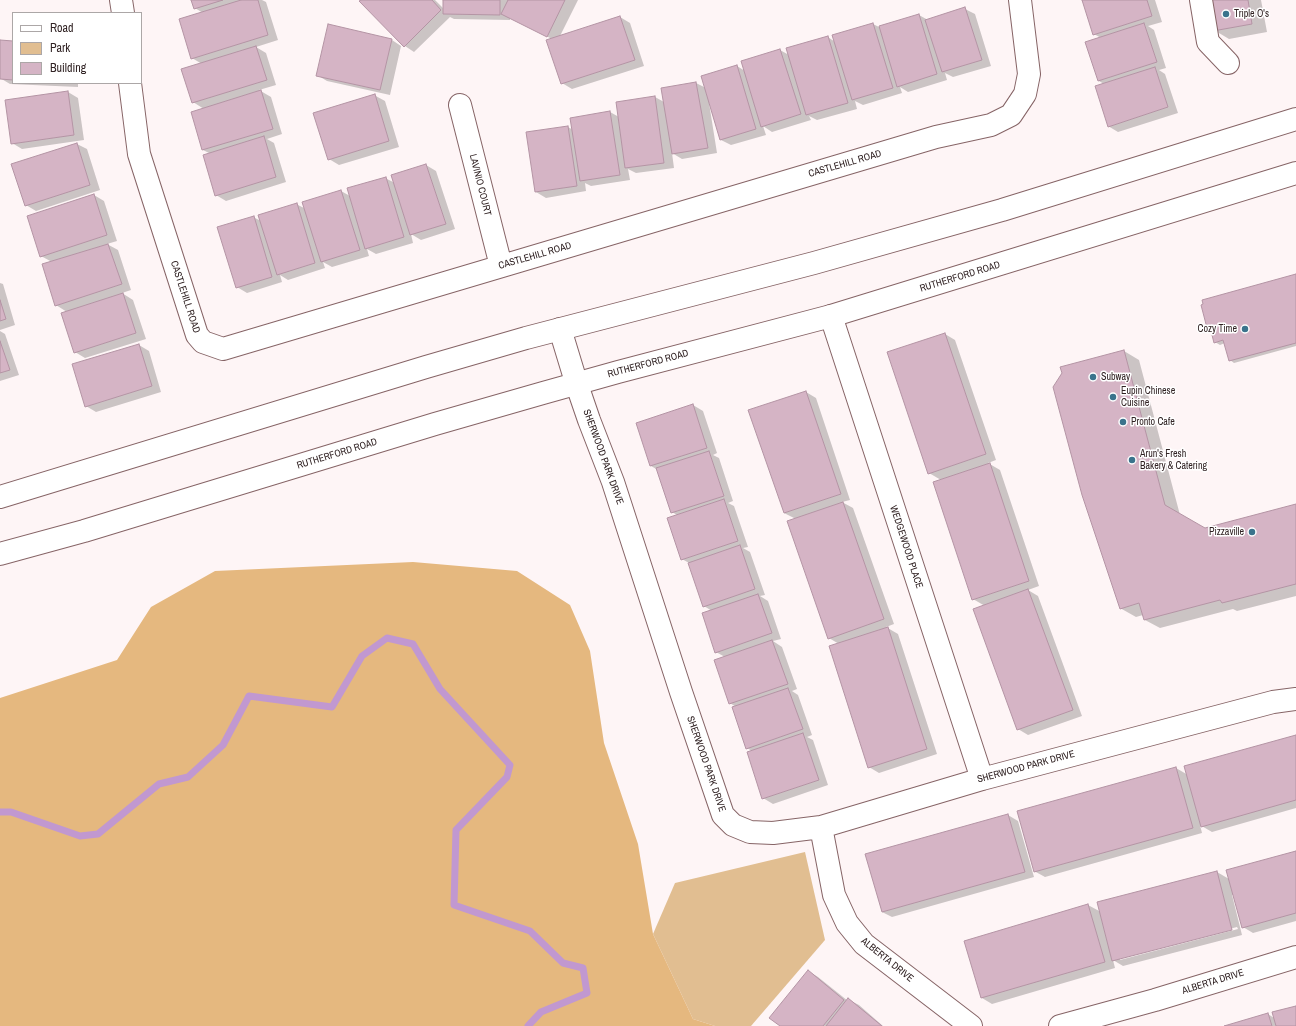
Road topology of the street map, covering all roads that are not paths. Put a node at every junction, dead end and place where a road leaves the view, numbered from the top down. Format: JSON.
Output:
{"nodes":[{"id":1,"x":121,"y":0,"type":"edge"},
{"id":2,"x":1020,"y":0,"type":"edge"},
{"id":3,"x":1201,"y":0,"type":"edge"},
{"id":4,"x":123,"y":12,"type":"edge"},
{"id":5,"x":1228,"y":63,"type":"dead end"},
{"id":6,"x":130,"y":84,"type":"edge"},
{"id":7,"x":460,"y":105,"type":"dead end"},
{"id":8,"x":1296,"y":119,"type":"edge"},
{"id":9,"x":1296,"y":173,"type":"edge"},
{"id":10,"x":501,"y":266,"type":"junction"},
{"id":11,"x":831,"y":316,"type":"junction"},
{"id":12,"x":560,"y":330,"type":"junction"},
{"id":13,"x":577,"y":385,"type":"junction"},
{"id":14,"x":0,"y":497,"type":"edge"},
{"id":15,"x":0,"y":554,"type":"edge"},
{"id":16,"x":1296,"y":699,"type":"edge"},
{"id":17,"x":982,"y":779,"type":"junction"},
{"id":18,"x":821,"y":827,"type":"junction"},
{"id":19,"x":1296,"y":957,"type":"edge"},
{"id":20,"x":971,"y":1026,"type":"edge"},
{"id":21,"x":1060,"y":1026,"type":"edge"}],
"edges":[{"from":1,"to":4,"type":"street"},
{"from":2,"to":10,"type":"street","name":"CASTLEHILL ROAD"},
{"from":3,"to":5,"type":"street"},
{"from":6,"to":10,"type":"street","name":"CASTLEHILL ROAD"},
{"from":7,"to":10,"type":"street","name":"LAVINIO COURT"},
{"from":8,"to":12,"type":"street"},
{"from":9,"to":11,"type":"street","name":"RUTHERFORD ROAD"},
{"from":11,"to":13,"type":"street","name":"RUTHERFORD ROAD"},
{"from":11,"to":17,"type":"street","name":"WEDGEWOOD PLACE"},
{"from":12,"to":13,"type":"street","name":"SHERWOOD PARK DRIVE"},
{"from":12,"to":14,"type":"street"},
{"from":13,"to":15,"type":"street","name":"RUTHERFORD ROAD"},
{"from":13,"to":18,"type":"street","name":"SHERWOOD PARK DRIVE"},
{"from":16,"to":17,"type":"street","name":"SHERWOOD PARK DRIVE"},
{"from":17,"to":18,"type":"street","name":"SHERWOOD PARK DRIVE"},
{"from":18,"to":20,"type":"street","name":"ALBERTA DRIVE"},
{"from":19,"to":21,"type":"street","name":"ALBERTA DRIVE"}]}
